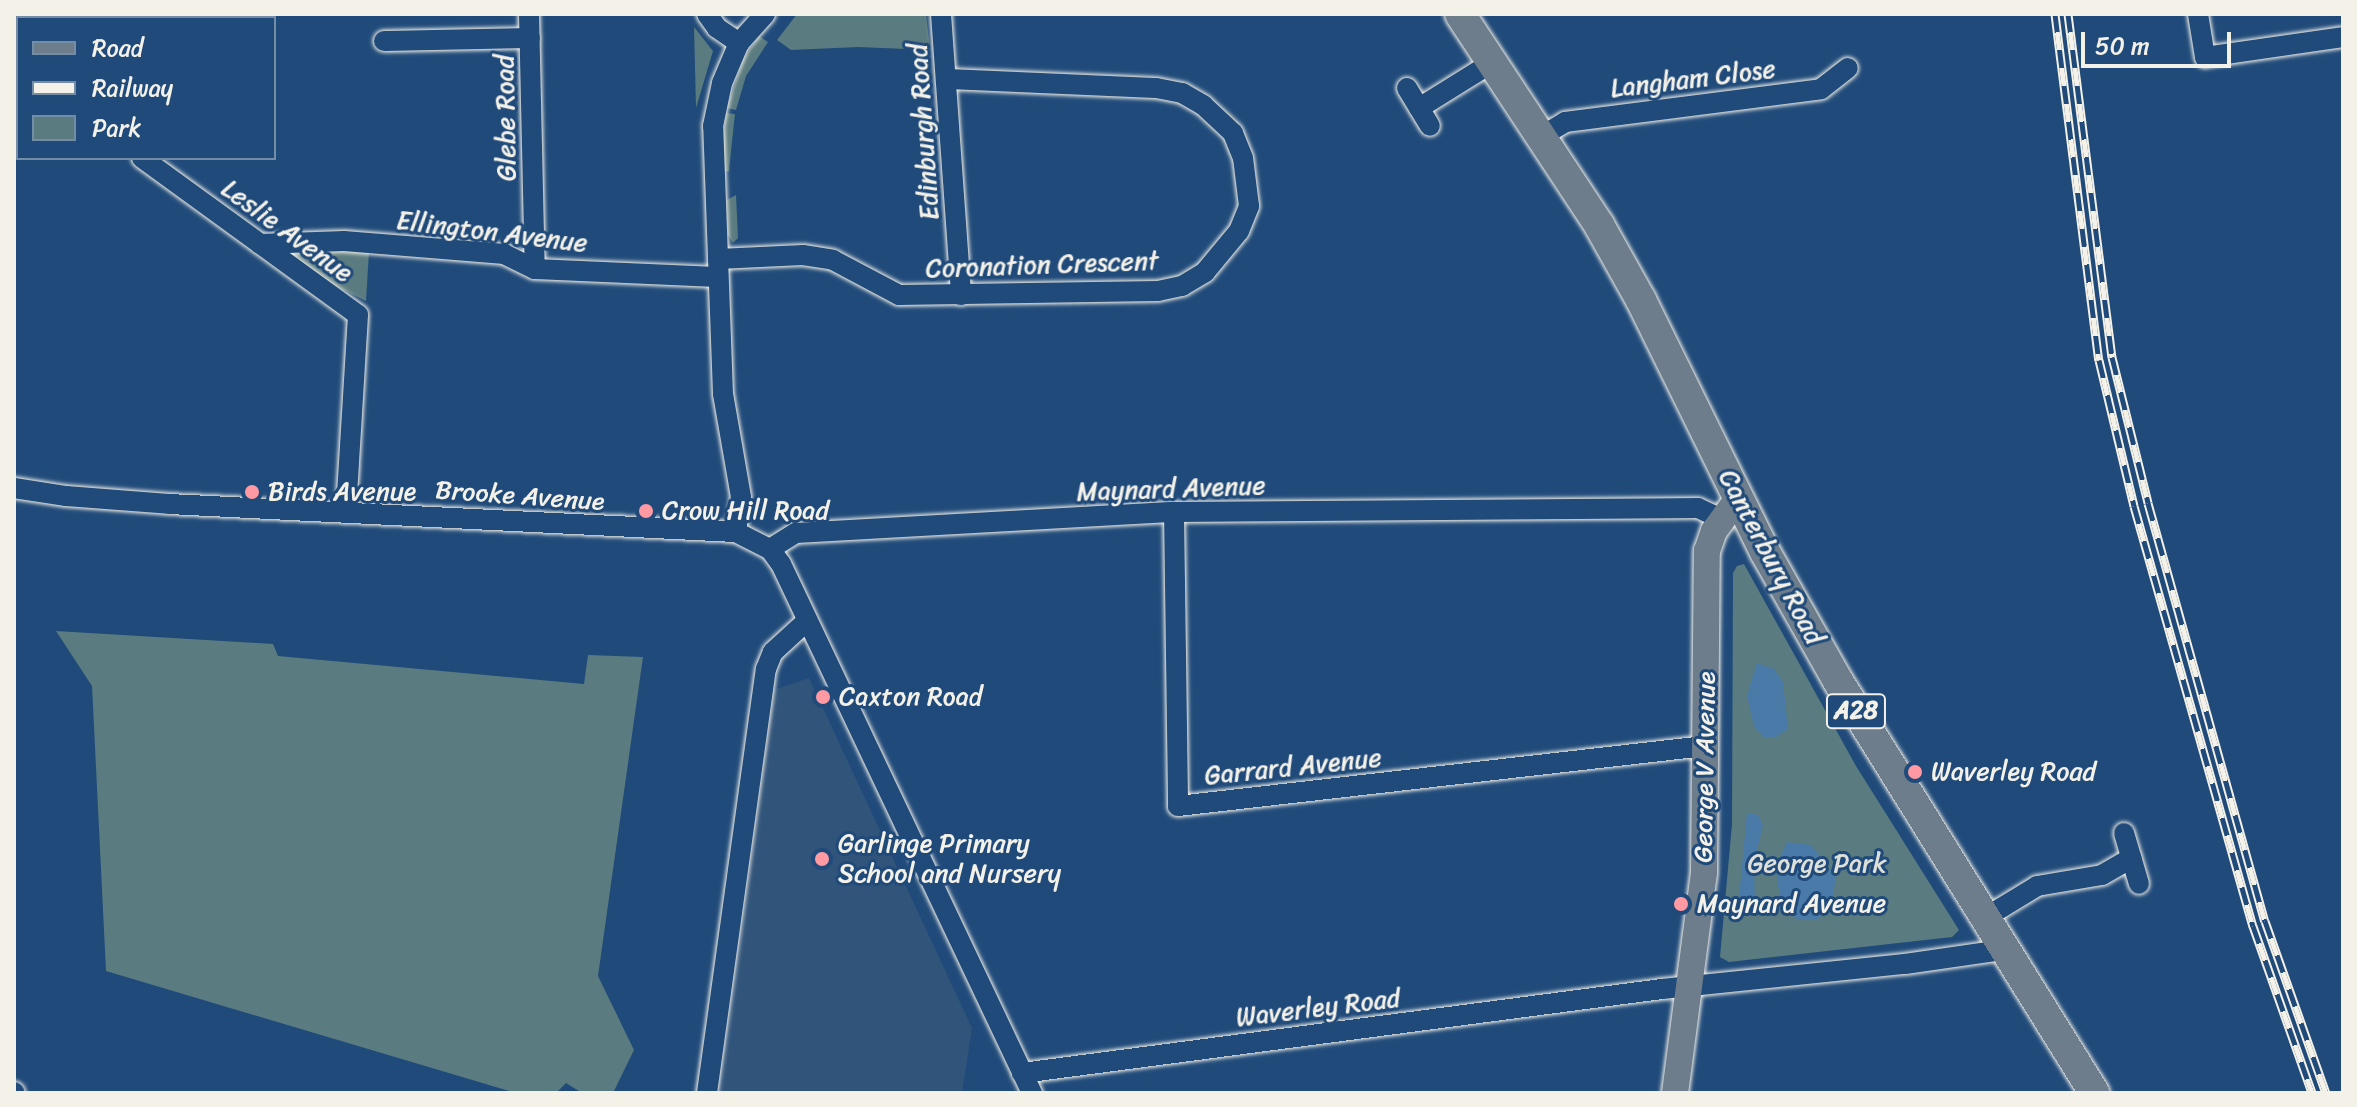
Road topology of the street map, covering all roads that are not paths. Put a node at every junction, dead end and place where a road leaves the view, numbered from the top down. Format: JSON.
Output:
{"nodes":[{"id":1,"x":529,"y":14,"type":"edge"},
{"id":2,"x":707,"y":14,"type":"edge"},
{"id":3,"x":765,"y":14,"type":"edge"},
{"id":4,"x":941,"y":14,"type":"edge"},
{"id":5,"x":1460,"y":14,"type":"edge"},
{"id":6,"x":2198,"y":14,"type":"edge"},
{"id":7,"x":2343,"y":37,"type":"edge"},
{"id":8,"x":530,"y":38,"type":"junction"},
{"id":9,"x":384,"y":41,"type":"dead end"},
{"id":10,"x":739,"y":43,"type":"junction"},
{"id":11,"x":1493,"y":62,"type":"junction"},
{"id":12,"x":1848,"y":68,"type":"dead end"},
{"id":13,"x":947,"y":79,"type":"junction"},
{"id":14,"x":1407,"y":88,"type":"dead end"},
{"id":15,"x":16,"y":108,"type":"edge"},
{"id":16,"x":1419,"y":108,"type":"junction"},
{"id":17,"x":1430,"y":126,"type":"dead end"},
{"id":18,"x":14,"y":129,"type":"edge"},
{"id":19,"x":1542,"y":136,"type":"junction"},
{"id":20,"x":145,"y":160,"type":"edge"},
{"id":21,"x":260,"y":244,"type":"junction"},
{"id":22,"x":717,"y":268,"type":"junction"},
{"id":23,"x":535,"y":269,"type":"junction"},
{"id":24,"x":961,"y":295,"type":"junction"},
{"id":25,"x":14,"y":488,"type":"edge"},
{"id":26,"x":1730,"y":508,"type":"junction"},
{"id":27,"x":346,"y":511,"type":"junction"},
{"id":28,"x":1174,"y":512,"type":"junction"},
{"id":29,"x":736,"y":532,"type":"junction"},
{"id":30,"x":770,"y":549,"type":"junction"},
{"id":31,"x":807,"y":621,"type":"junction"},
{"id":32,"x":1705,"y":746,"type":"junction"},
{"id":33,"x":2124,"y":833,"type":"dead end"},
{"id":34,"x":2132,"y":858,"type":"junction"},
{"id":35,"x":2139,"y":884,"type":"dead end"},
{"id":36,"x":1983,"y":919,"type":"junction"},
{"id":37,"x":2002,"y":950,"type":"junction"},
{"id":38,"x":1689,"y":987,"type":"junction"},
{"id":39,"x":1022,"y":1073,"type":"junction"},
{"id":40,"x":707,"y":1093,"type":"edge"},
{"id":41,"x":1032,"y":1093,"type":"edge"},
{"id":42,"x":1675,"y":1093,"type":"edge"},
{"id":43,"x":2094,"y":1093,"type":"edge"}],
"edges":[{"from":1,"to":8,"type":"street","name":"Glebe Road"},
{"from":2,"to":10,"type":"street"},
{"from":3,"to":10,"type":"street"},
{"from":4,"to":13,"type":"street","name":"Edinburgh Road"},
{"from":5,"to":11,"type":"highway","name":"Canterbury Road","number":"A28"},
{"from":6,"to":7,"type":"street"},
{"from":8,"to":9,"type":"street"},
{"from":8,"to":23,"type":"street","name":"Glebe Road"},
{"from":10,"to":22,"type":"street"},
{"from":11,"to":16,"type":"street"},
{"from":11,"to":19,"type":"highway","name":"Canterbury Road","number":"A28"},
{"from":12,"to":19,"type":"street","name":"Langham Close"},
{"from":13,"to":24,"type":"street","name":"Edinburgh Road"},
{"from":13,"to":24,"type":"street","name":"Coronation Crescent"},
{"from":14,"to":16,"type":"street"},
{"from":15,"to":18,"type":"street"},
{"from":16,"to":17,"type":"street"},
{"from":19,"to":26,"type":"highway","name":"Canterbury Road","number":"A28"},
{"from":20,"to":21,"type":"street","name":"Leslie Avenue"},
{"from":21,"to":23,"type":"street","name":"Ellington Avenue"},
{"from":21,"to":27,"type":"street","name":"Leslie Avenue"},
{"from":22,"to":23,"type":"street","name":"Ellington Avenue"},
{"from":22,"to":24,"type":"street","name":"Coronation Crescent"},
{"from":22,"to":29,"type":"street"},
{"from":25,"to":27,"type":"street","name":"Brooke Avenue"},
{"from":26,"to":28,"type":"street","name":"Maynard Avenue"},
{"from":26,"to":32,"type":"main road","name":"George V Avenue"},
{"from":26,"to":36,"type":"highway","name":"Canterbury Road","number":"A28"},
{"from":27,"to":29,"type":"street","name":"Brooke Avenue"},
{"from":28,"to":30,"type":"street","name":"Maynard Avenue"},
{"from":28,"to":32,"type":"street","name":"Garrard Avenue"},
{"from":29,"to":30,"type":"street"},
{"from":30,"to":31,"type":"street"},
{"from":31,"to":39,"type":"street"},
{"from":31,"to":40,"type":"street"},
{"from":32,"to":38,"type":"main road","name":"George V Avenue"},
{"from":33,"to":34,"type":"street"},
{"from":34,"to":35,"type":"street"},
{"from":34,"to":36,"type":"street"},
{"from":36,"to":37,"type":"highway","name":"Canterbury Road","number":"A28"},
{"from":37,"to":38,"type":"street","name":"Waverley Road"},
{"from":37,"to":43,"type":"highway","name":"Canterbury Road","number":"A28"},
{"from":38,"to":39,"type":"street","name":"Waverley Road"},
{"from":38,"to":42,"type":"main road","name":"George V Avenue"},
{"from":39,"to":41,"type":"street"}]}
